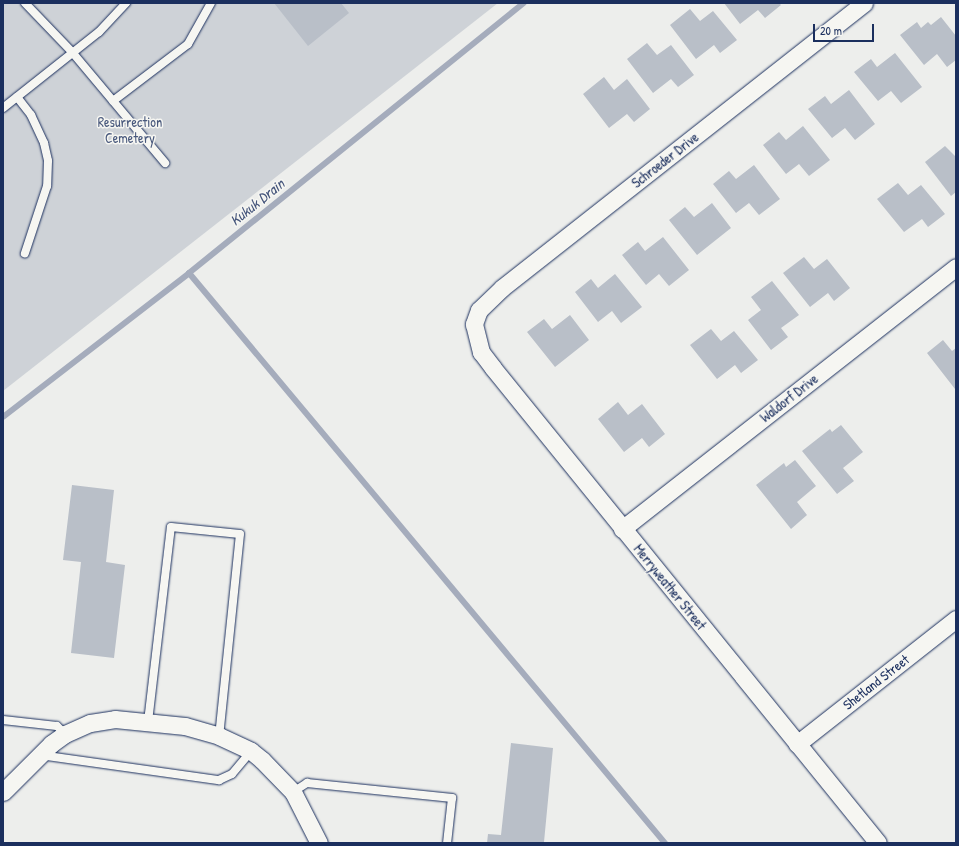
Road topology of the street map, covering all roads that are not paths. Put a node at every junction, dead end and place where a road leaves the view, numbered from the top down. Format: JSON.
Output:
{"nodes":[{"id":1,"x":25,"y":3,"type":"edge"},
{"id":2,"x":126,"y":3,"type":"edge"},
{"id":3,"x":210,"y":3,"type":"edge"},
{"id":4,"x":864,"y":3,"type":"edge"},
{"id":5,"x":72,"y":52,"type":"junction"},
{"id":6,"x":17,"y":97,"type":"junction"},
{"id":7,"x":113,"y":101,"type":"junction"},
{"id":8,"x":3,"y":108,"type":"edge"},
{"id":9,"x":165,"y":163,"type":"dead end"},
{"id":10,"x":24,"y":253,"type":"dead end"},
{"id":11,"x":956,"y":267,"type":"edge"},
{"id":12,"x":474,"y":324,"type":"joint"},
{"id":13,"x":622,"y":528,"type":"junction"},
{"id":14,"x":956,"y":619,"type":"edge"},
{"id":15,"x":3,"y":720,"type":"edge"},
{"id":16,"x":148,"y":722,"type":"junction"},
{"id":17,"x":65,"y":734,"type":"junction"},
{"id":18,"x":219,"y":736,"type":"junction"},
{"id":19,"x":796,"y":744,"type":"junction"},
{"id":20,"x":251,"y":751,"type":"junction"},
{"id":21,"x":39,"y":755,"type":"junction"},
{"id":22,"x":3,"y":792,"type":"edge"},
{"id":23,"x":293,"y":792,"type":"junction"},
{"id":24,"x":319,"y":843,"type":"edge"},
{"id":25,"x":448,"y":843,"type":"edge"},
{"id":26,"x":878,"y":843,"type":"edge"}],
"edges":[{"from":1,"to":5,"type":"lane"},
{"from":2,"to":5,"type":"lane"},
{"from":3,"to":7,"type":"lane"},
{"from":4,"to":12,"type":"street","name":"Schroeder Drive"},
{"from":5,"to":6,"type":"lane"},
{"from":5,"to":7,"type":"lane"},
{"from":6,"to":8,"type":"lane"},
{"from":6,"to":10,"type":"lane"},
{"from":7,"to":9,"type":"lane"},
{"from":11,"to":13,"type":"street","name":"Waldorf Drive"},
{"from":12,"to":13,"type":"street","name":"Merryweather Street"},
{"from":13,"to":19,"type":"street","name":"Merryweather Street"},
{"from":14,"to":19,"type":"street","name":"Shetland Street"},
{"from":15,"to":17,"type":"lane"},
{"from":16,"to":17,"type":"street"},
{"from":16,"to":18,"type":"street"},
{"from":16,"to":18,"type":"lane"},
{"from":17,"to":21,"type":"street"},
{"from":18,"to":20,"type":"street"},
{"from":19,"to":26,"type":"street","name":"Merryweather Street"},
{"from":20,"to":21,"type":"lane"},
{"from":20,"to":23,"type":"street"},
{"from":21,"to":22,"type":"street"},
{"from":23,"to":24,"type":"street"},
{"from":23,"to":25,"type":"lane"}]}
